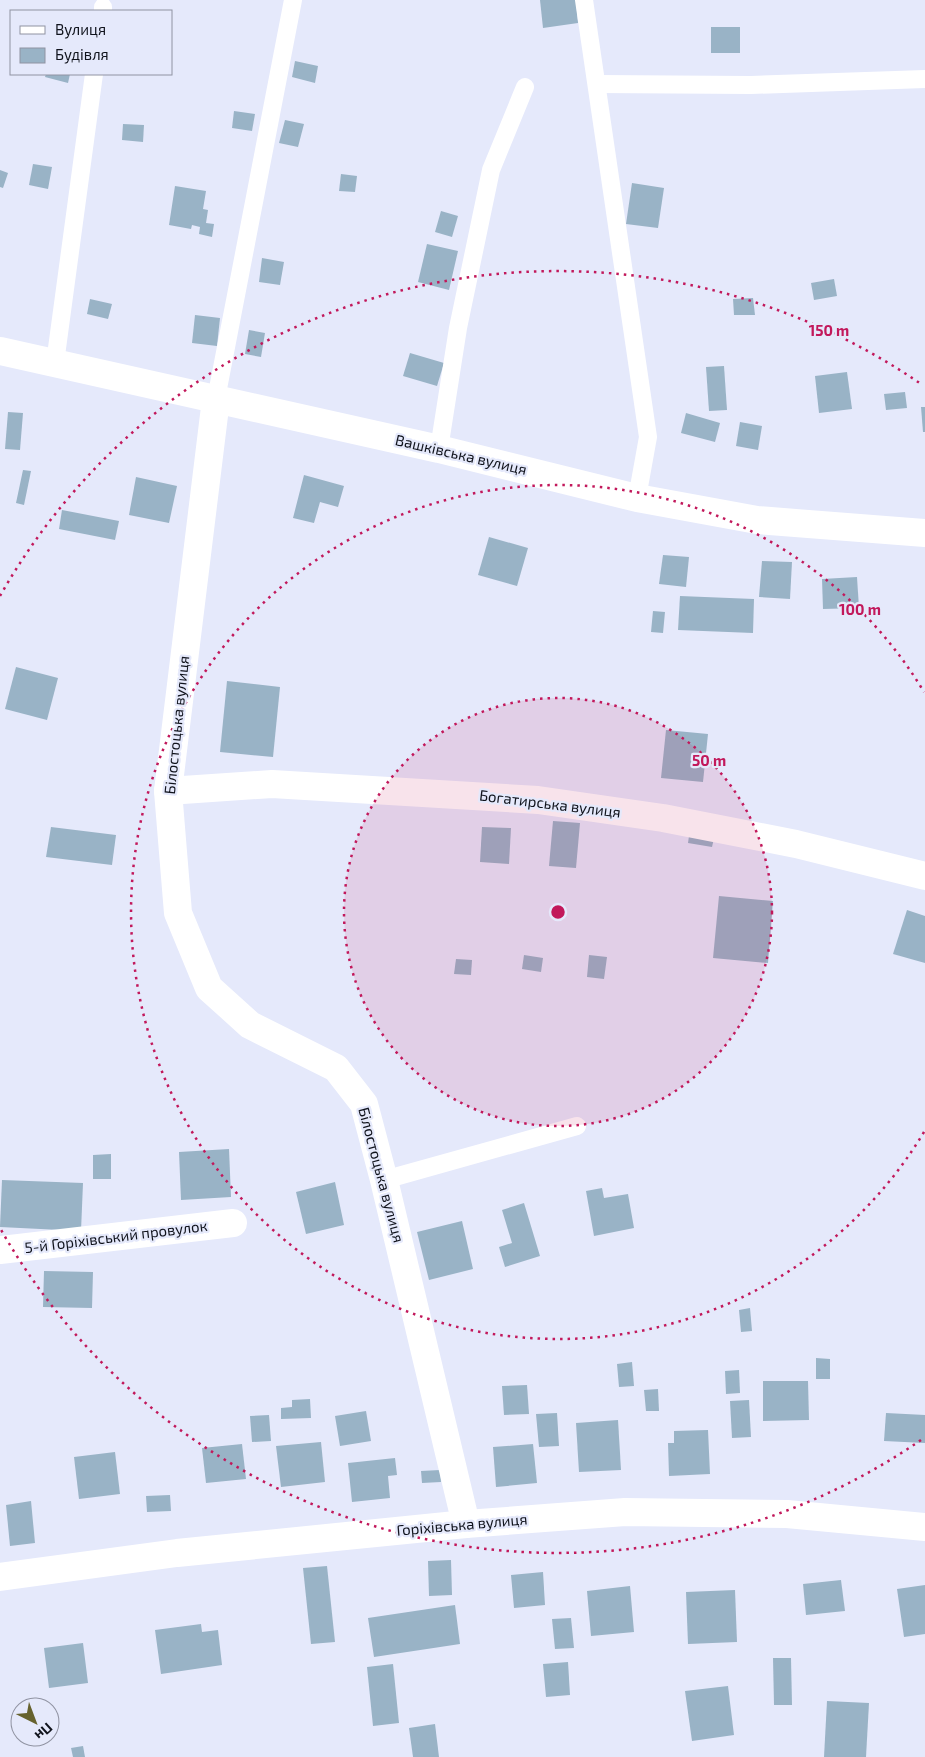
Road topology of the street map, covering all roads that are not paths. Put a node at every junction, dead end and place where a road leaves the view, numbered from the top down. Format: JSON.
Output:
{"nodes":[{"id":1,"x":293,"y":0,"type":"edge"},
{"id":2,"x":584,"y":0,"type":"edge"},
{"id":3,"x":94,"y":75,"type":"edge"},
{"id":4,"x":925,"y":79,"type":"edge"},
{"id":5,"x":597,"y":84,"type":"junction"},
{"id":6,"x":526,"y":87,"type":"dead end"},
{"id":7,"x":0,"y":351,"type":"edge"},
{"id":8,"x":54,"y":363,"type":"junction"},
{"id":9,"x":216,"y":398,"type":"junction"},
{"id":10,"x":439,"y":449,"type":"junction"},
{"id":11,"x":637,"y":498,"type":"junction"},
{"id":12,"x":925,"y":533,"type":"edge"},
{"id":13,"x":168,"y":792,"type":"junction"},
{"id":14,"x":925,"y":876,"type":"edge"},
{"id":15,"x":577,"y":1126,"type":"dead end"},
{"id":16,"x":384,"y":1180,"type":"junction"},
{"id":17,"x":233,"y":1223,"type":"dead end"},
{"id":18,"x":0,"y":1250,"type":"edge"},
{"id":19,"x":466,"y":1524,"type":"junction"},
{"id":20,"x":925,"y":1527,"type":"edge"},
{"id":21,"x":0,"y":1577,"type":"edge"}],
"edges":[{"from":1,"to":9,"type":"lane"},
{"from":2,"to":5,"type":"lane"},
{"from":3,"to":8,"type":"lane"},
{"from":4,"to":5,"type":"lane"},
{"from":5,"to":11,"type":"lane"},
{"from":6,"to":10,"type":"lane"},
{"from":7,"to":8,"type":"street","name":"Вашківська вулиця"},
{"from":8,"to":9,"type":"street","name":"Вашківська вулиця"},
{"from":9,"to":10,"type":"street","name":"Вашківська вулиця"},
{"from":9,"to":13,"type":"street","name":"Білостоцька вулиця"},
{"from":10,"to":11,"type":"street","name":"Вашківська вулиця"},
{"from":11,"to":12,"type":"street","name":"Вашківська вулиця"},
{"from":13,"to":14,"type":"street","name":"Богатирська вулиця"},
{"from":13,"to":16,"type":"street","name":"Білостоцька вулиця"},
{"from":15,"to":16,"type":"lane"},
{"from":16,"to":19,"type":"street","name":"Білостоцька вулиця"},
{"from":17,"to":18,"type":"street","name":"5-й Горіхівський провулок"},
{"from":19,"to":20,"type":"street","name":"Горіхівська вулиця"},
{"from":19,"to":21,"type":"street","name":"Горіхівська вулиця"}]}
